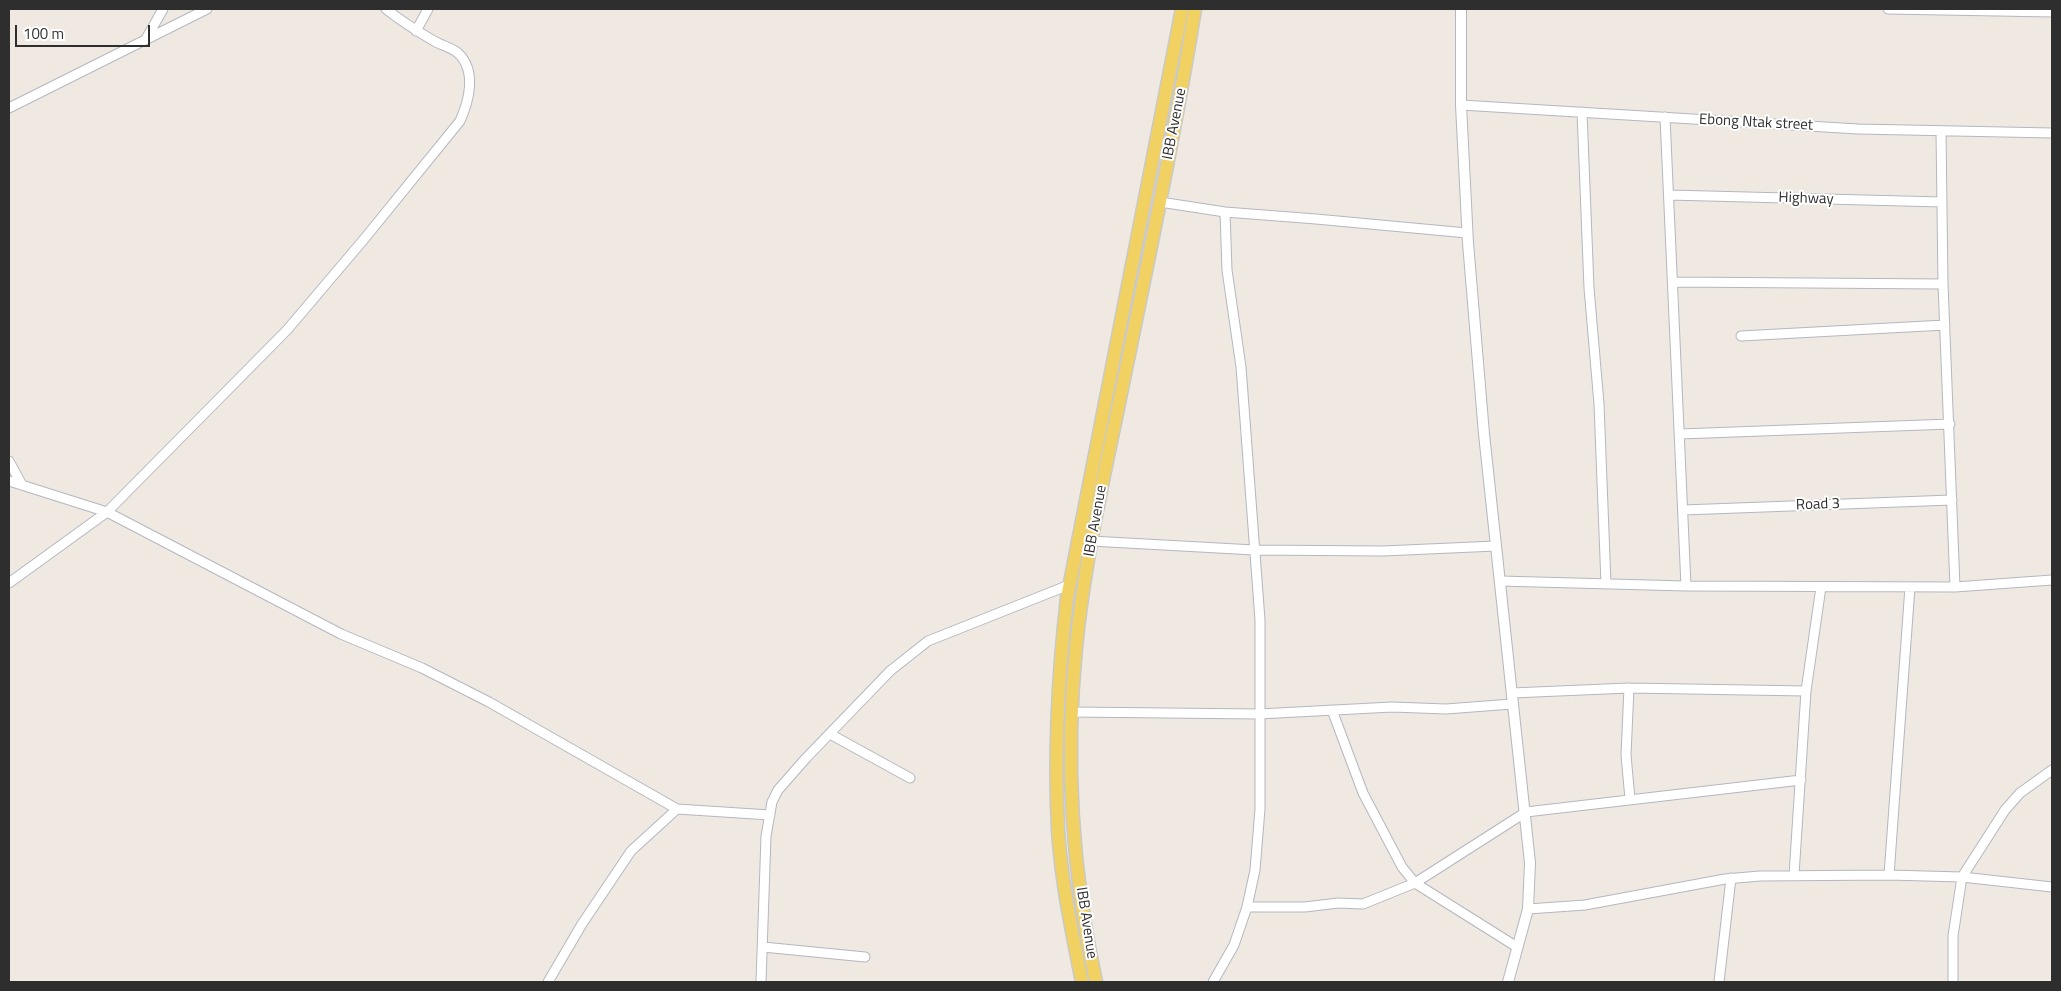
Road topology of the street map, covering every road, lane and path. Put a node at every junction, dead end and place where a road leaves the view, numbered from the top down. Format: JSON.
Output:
{"nodes":[{"id":1,"x":163,"y":9,"type":"edge"},
{"id":2,"x":207,"y":9,"type":"edge"},
{"id":3,"x":386,"y":9,"type":"edge"},
{"id":4,"x":428,"y":9,"type":"edge"},
{"id":5,"x":1182,"y":9,"type":"edge"},
{"id":6,"x":1195,"y":9,"type":"edge"},
{"id":7,"x":1461,"y":9,"type":"edge"},
{"id":8,"x":1888,"y":9,"type":"edge"},
{"id":9,"x":2052,"y":12,"type":"edge"},
{"id":10,"x":416,"y":31,"type":"junction"},
{"id":11,"x":146,"y":39,"type":"junction"},
{"id":12,"x":1461,"y":105,"type":"junction"},
{"id":13,"x":9,"y":108,"type":"edge"},
{"id":14,"x":1582,"y":112,"type":"junction"},
{"id":15,"x":1665,"y":117,"type":"junction"},
{"id":16,"x":1941,"y":131,"type":"junction"},
{"id":17,"x":2052,"y":133,"type":"edge"},
{"id":18,"x":1669,"y":195,"type":"junction"},
{"id":19,"x":1160,"y":202,"type":"junction"},
{"id":20,"x":1942,"y":202,"type":"junction"},
{"id":21,"x":1225,"y":212,"type":"junction"},
{"id":22,"x":1467,"y":233,"type":"junction"},
{"id":23,"x":1674,"y":282,"type":"junction"},
{"id":24,"x":1943,"y":284,"type":"junction"},
{"id":25,"x":1945,"y":325,"type":"junction"},
{"id":26,"x":1741,"y":336,"type":"dead end"},
{"id":27,"x":1950,"y":424,"type":"junction"},
{"id":28,"x":1680,"y":434,"type":"junction"},
{"id":29,"x":9,"y":461,"type":"edge"},
{"id":30,"x":9,"y":480,"type":"edge"},
{"id":31,"x":22,"y":486,"type":"junction"},
{"id":32,"x":1952,"y":500,"type":"junction"},
{"id":33,"x":1683,"y":510,"type":"junction"},
{"id":34,"x":107,"y":512,"type":"junction"},
{"id":35,"x":1092,"y":541,"type":"junction"},
{"id":36,"x":1496,"y":546,"type":"junction"},
{"id":37,"x":1254,"y":550,"type":"junction"},
{"id":38,"x":2052,"y":580,"type":"edge"},
{"id":39,"x":1500,"y":581,"type":"junction"},
{"id":40,"x":9,"y":583,"type":"edge"},
{"id":41,"x":1606,"y":584,"type":"junction"},
{"id":42,"x":1069,"y":585,"type":"junction"},
{"id":43,"x":1686,"y":586,"type":"junction"},
{"id":44,"x":1822,"y":586,"type":"junction"},
{"id":45,"x":1910,"y":587,"type":"junction"},
{"id":46,"x":1955,"y":587,"type":"junction"},
{"id":47,"x":1629,"y":688,"type":"junction"},
{"id":48,"x":1806,"y":691,"type":"junction"},
{"id":49,"x":1512,"y":693,"type":"junction"},
{"id":50,"x":1512,"y":704,"type":"junction"},
{"id":51,"x":1332,"y":710,"type":"junction"},
{"id":52,"x":1072,"y":712,"type":"junction"},
{"id":53,"x":1259,"y":714,"type":"junction"},
{"id":54,"x":830,"y":734,"type":"junction"},
{"id":55,"x":2052,"y":770,"type":"edge"},
{"id":56,"x":910,"y":778,"type":"dead end"},
{"id":57,"x":1801,"y":780,"type":"junction"},
{"id":58,"x":1630,"y":799,"type":"junction"},
{"id":59,"x":677,"y":809,"type":"junction"},
{"id":60,"x":1526,"y":812,"type":"junction"},
{"id":61,"x":770,"y":814,"type":"junction"},
{"id":62,"x":1889,"y":874,"type":"junction"},
{"id":63,"x":1794,"y":875,"type":"junction"},
{"id":64,"x":1962,"y":877,"type":"junction"},
{"id":65,"x":1732,"y":878,"type":"junction"},
{"id":66,"x":1415,"y":883,"type":"junction"},
{"id":67,"x":2052,"y":887,"type":"edge"},
{"id":68,"x":1247,"y":907,"type":"junction"},
{"id":69,"x":1528,"y":909,"type":"junction"},
{"id":70,"x":763,"y":947,"type":"junction"},
{"id":71,"x":1517,"y":947,"type":"junction"},
{"id":72,"x":864,"y":957,"type":"dead end"},
{"id":73,"x":548,"y":982,"type":"edge"},
{"id":74,"x":761,"y":982,"type":"edge"},
{"id":75,"x":1082,"y":982,"type":"edge"},
{"id":76,"x":1096,"y":982,"type":"edge"},
{"id":77,"x":1213,"y":982,"type":"edge"},
{"id":78,"x":1508,"y":982,"type":"edge"},
{"id":79,"x":1719,"y":982,"type":"edge"},
{"id":80,"x":1953,"y":982,"type":"edge"}],
"edges":[{"from":1,"to":11,"type":"street"},
{"from":2,"to":11,"type":"street"},
{"from":3,"to":10,"type":"street"},
{"from":4,"to":10,"type":"street"},
{"from":5,"to":42,"type":"main road"},
{"from":6,"to":19,"type":"main road","name":"IBB Avenue"},
{"from":7,"to":12,"type":"street"},
{"from":8,"to":9,"type":"street"},
{"from":10,"to":34,"type":"street"},
{"from":11,"to":13,"type":"street"},
{"from":12,"to":14,"type":"street","name":"Ebong Ntak street"},
{"from":12,"to":22,"type":"street"},
{"from":14,"to":15,"type":"street","name":"Ebong Ntak street"},
{"from":14,"to":41,"type":"street"},
{"from":15,"to":16,"type":"street","name":"Ebong Ntak street"},
{"from":15,"to":18,"type":"street"},
{"from":16,"to":17,"type":"street","name":"Ebong Ntak street"},
{"from":16,"to":20,"type":"street"},
{"from":18,"to":20,"type":"street","name":"Highway"},
{"from":18,"to":23,"type":"street"},
{"from":19,"to":21,"type":"street"},
{"from":19,"to":35,"type":"main road","name":"IBB Avenue"},
{"from":20,"to":24,"type":"street"},
{"from":21,"to":22,"type":"street"},
{"from":21,"to":37,"type":"street"},
{"from":22,"to":36,"type":"street"},
{"from":23,"to":24,"type":"street"},
{"from":23,"to":28,"type":"street"},
{"from":24,"to":25,"type":"street"},
{"from":25,"to":26,"type":"street"},
{"from":25,"to":27,"type":"street"},
{"from":27,"to":28,"type":"street"},
{"from":27,"to":32,"type":"street"},
{"from":28,"to":33,"type":"street"},
{"from":29,"to":31,"type":"street"},
{"from":30,"to":31,"type":"street"},
{"from":31,"to":34,"type":"street"},
{"from":32,"to":33,"type":"street","name":"Road 3"},
{"from":32,"to":46,"type":"street"},
{"from":33,"to":43,"type":"street"},
{"from":34,"to":40,"type":"street"},
{"from":34,"to":59,"type":"street"},
{"from":35,"to":37,"type":"street"},
{"from":35,"to":52,"type":"main road","name":"IBB Avenue"},
{"from":36,"to":37,"type":"street"},
{"from":36,"to":39,"type":"street"},
{"from":37,"to":53,"type":"street"},
{"from":38,"to":46,"type":"street"},
{"from":39,"to":41,"type":"street"},
{"from":39,"to":49,"type":"street"},
{"from":41,"to":43,"type":"street"},
{"from":42,"to":54,"type":"street"},
{"from":42,"to":75,"type":"main road"},
{"from":43,"to":44,"type":"street"},
{"from":44,"to":45,"type":"street"},
{"from":44,"to":48,"type":"street"},
{"from":45,"to":46,"type":"street"},
{"from":45,"to":62,"type":"street"},
{"from":47,"to":48,"type":"street"},
{"from":47,"to":49,"type":"street"},
{"from":47,"to":58,"type":"street"},
{"from":48,"to":57,"type":"street"},
{"from":49,"to":50,"type":"street"},
{"from":50,"to":51,"type":"street"},
{"from":50,"to":60,"type":"street"},
{"from":51,"to":53,"type":"street"},
{"from":51,"to":66,"type":"street"},
{"from":52,"to":53,"type":"street"},
{"from":52,"to":76,"type":"main road","name":"IBB Avenue"},
{"from":53,"to":68,"type":"street"},
{"from":54,"to":56,"type":"street"},
{"from":54,"to":61,"type":"street"},
{"from":55,"to":64,"type":"street"},
{"from":57,"to":58,"type":"street"},
{"from":57,"to":63,"type":"street"},
{"from":58,"to":60,"type":"street"},
{"from":59,"to":61,"type":"street"},
{"from":59,"to":73,"type":"street"},
{"from":60,"to":66,"type":"street"},
{"from":60,"to":69,"type":"street"},
{"from":61,"to":70,"type":"street"},
{"from":62,"to":63,"type":"street"},
{"from":62,"to":64,"type":"street"},
{"from":63,"to":65,"type":"street"},
{"from":64,"to":67,"type":"street"},
{"from":64,"to":80,"type":"street"},
{"from":65,"to":69,"type":"street"},
{"from":65,"to":79,"type":"street"},
{"from":66,"to":68,"type":"street"},
{"from":66,"to":71,"type":"street"},
{"from":68,"to":77,"type":"street"},
{"from":69,"to":71,"type":"street"},
{"from":70,"to":72,"type":"street"},
{"from":70,"to":74,"type":"street"},
{"from":71,"to":78,"type":"street"}]}
